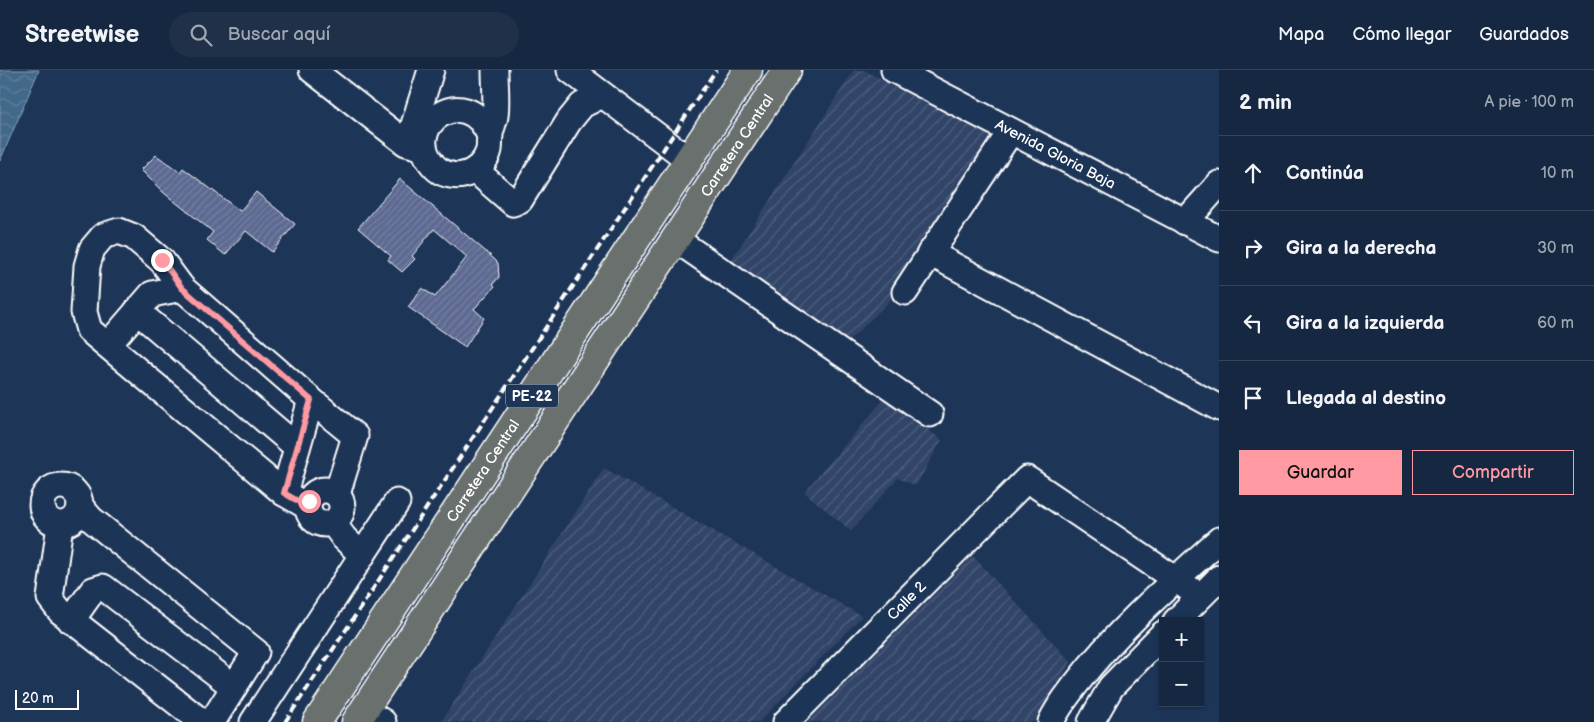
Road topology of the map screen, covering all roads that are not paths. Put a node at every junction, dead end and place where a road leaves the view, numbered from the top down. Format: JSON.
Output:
{"nodes":[{"id":1,"x":312,"y":70,"type":"edge"},
{"id":2,"x":333,"y":70,"type":"edge"},
{"id":3,"x":420,"y":70,"type":"edge"},
{"id":4,"x":432,"y":70,"type":"edge"},
{"id":5,"x":482,"y":70,"type":"edge"},
{"id":6,"x":495,"y":70,"type":"edge"},
{"id":7,"x":570,"y":70,"type":"edge"},
{"id":8,"x":748,"y":70,"type":"edge"},
{"id":9,"x":787,"y":70,"type":"edge"},
{"id":10,"x":894,"y":70,"type":"edge"},
{"id":11,"x":602,"y":95,"type":"junction"},
{"id":12,"x":476,"y":115,"type":"junction"},
{"id":13,"x":1011,"y":131,"type":"junction"},
{"id":14,"x":415,"y":134,"type":"junction"},
{"id":15,"x":490,"y":136,"type":"junction"},
{"id":16,"x":689,"y":160,"type":"junction"},
{"id":17,"x":475,"y":170,"type":"junction"},
{"id":18,"x":1219,"y":184,"type":"edge"},
{"id":19,"x":1185,"y":222,"type":"junction"},
{"id":20,"x":675,"y":239,"type":"junction"},
{"id":21,"x":1219,"y":240,"type":"edge"},
{"id":22,"x":930,"y":253,"type":"junction"},
{"id":23,"x":182,"y":288,"type":"junction"},
{"id":24,"x":904,"y":292,"type":"dead end"},
{"id":25,"x":137,"y":311,"type":"junction"},
{"id":26,"x":108,"y":345,"type":"junction"},
{"id":27,"x":311,"y":400,"type":"junction"},
{"id":28,"x":1219,"y":408,"type":"edge"},
{"id":29,"x":930,"y":414,"type":"dead end"},
{"id":30,"x":297,"y":447,"type":"junction"},
{"id":31,"x":284,"y":493,"type":"junction"},
{"id":32,"x":337,"y":494,"type":"junction"},
{"id":33,"x":397,"y":502,"type":"dead end"},
{"id":34,"x":80,"y":506,"type":"junction"},
{"id":35,"x":308,"y":507,"type":"junction"},
{"id":36,"x":333,"y":523,"type":"junction"},
{"id":37,"x":60,"y":525,"type":"junction"},
{"id":38,"x":1219,"y":540,"type":"edge"},
{"id":39,"x":362,"y":555,"type":"junction"},
{"id":40,"x":1219,"y":578,"type":"edge"},
{"id":41,"x":1175,"y":579,"type":"junction"},
{"id":42,"x":1200,"y":596,"type":"junction"},
{"id":43,"x":1180,"y":617,"type":"edge"},
{"id":44,"x":72,"y":621,"type":"junction"},
{"id":45,"x":1159,"y":638,"type":"edge"},
{"id":46,"x":234,"y":687,"type":"junction"},
{"id":47,"x":367,"y":718,"type":"edge"},
{"id":48,"x":202,"y":722,"type":"edge"},
{"id":49,"x":212,"y":722,"type":"edge"},
{"id":50,"x":253,"y":722,"type":"edge"},
{"id":51,"x":317,"y":722,"type":"edge"},
{"id":52,"x":786,"y":722,"type":"edge"},
{"id":53,"x":1051,"y":722,"type":"edge"},
{"id":54,"x":1091,"y":722,"type":"edge"}],
"edges":[{"from":1,"to":14,"type":"street"},
{"from":2,"to":14,"type":"street"},
{"from":3,"to":14,"type":"street"},
{"from":4,"to":14,"type":"street"},
{"from":5,"to":12,"type":"street"},
{"from":6,"to":15,"type":"street"},
{"from":7,"to":11,"type":"street"},
{"from":8,"to":16,"type":"highway","name":"Carretera Central","number":"PE-22"},
{"from":9,"to":20,"type":"highway","name":"Carretera Central","number":"PE-22"},
{"from":10,"to":13,"type":"street","name":"Avenida Gloria Baja"},
{"from":11,"to":16,"type":"street"},
{"from":11,"to":17,"type":"street"},
{"from":12,"to":14,"type":"street"},
{"from":12,"to":15,"type":"street"},
{"from":13,"to":19,"type":"street","name":"Avenida Gloria Baja"},
{"from":13,"to":22,"type":"street"},
{"from":14,"to":17,"type":"street"},
{"from":15,"to":17,"type":"street"},
{"from":16,"to":51,"type":"highway","name":"Carretera Central","number":"PE-22"},
{"from":18,"to":19,"type":"street"},
{"from":19,"to":21,"type":"street","name":"Avenida Gloria Baja"},
{"from":20,"to":29,"type":"street"},
{"from":20,"to":47,"type":"highway","name":"Carretera Central","number":"PE-22"},
{"from":22,"to":24,"type":"street"},
{"from":22,"to":28,"type":"street"},
{"from":23,"to":25,"type":"street"},
{"from":23,"to":26,"type":"street"},
{"from":23,"to":27,"type":"street"},
{"from":25,"to":26,"type":"street"},
{"from":25,"to":30,"type":"street"},
{"from":26,"to":31,"type":"street"},
{"from":27,"to":30,"type":"street"},
{"from":27,"to":32,"type":"street"},
{"from":30,"to":31,"type":"street"},
{"from":31,"to":35,"type":"street"},
{"from":32,"to":35,"type":"street"},
{"from":32,"to":36,"type":"street"},
{"from":33,"to":39,"type":"street"},
{"from":34,"to":37,"type":"street"},
{"from":34,"to":37,"type":"street"},
{"from":34,"to":46,"type":"street"},
{"from":35,"to":36,"type":"street"},
{"from":36,"to":39,"type":"street"},
{"from":37,"to":44,"type":"street"},
{"from":38,"to":41,"type":"street"},
{"from":39,"to":50,"type":"street"},
{"from":40,"to":42,"type":"street"},
{"from":41,"to":42,"type":"street"},
{"from":41,"to":52,"type":"street","name":"Calle 2"},
{"from":41,"to":53,"type":"street"},
{"from":42,"to":43,"type":"street"},
{"from":44,"to":46,"type":"street"},
{"from":44,"to":48,"type":"street"},
{"from":45,"to":54,"type":"street"},
{"from":46,"to":49,"type":"street"}]}
